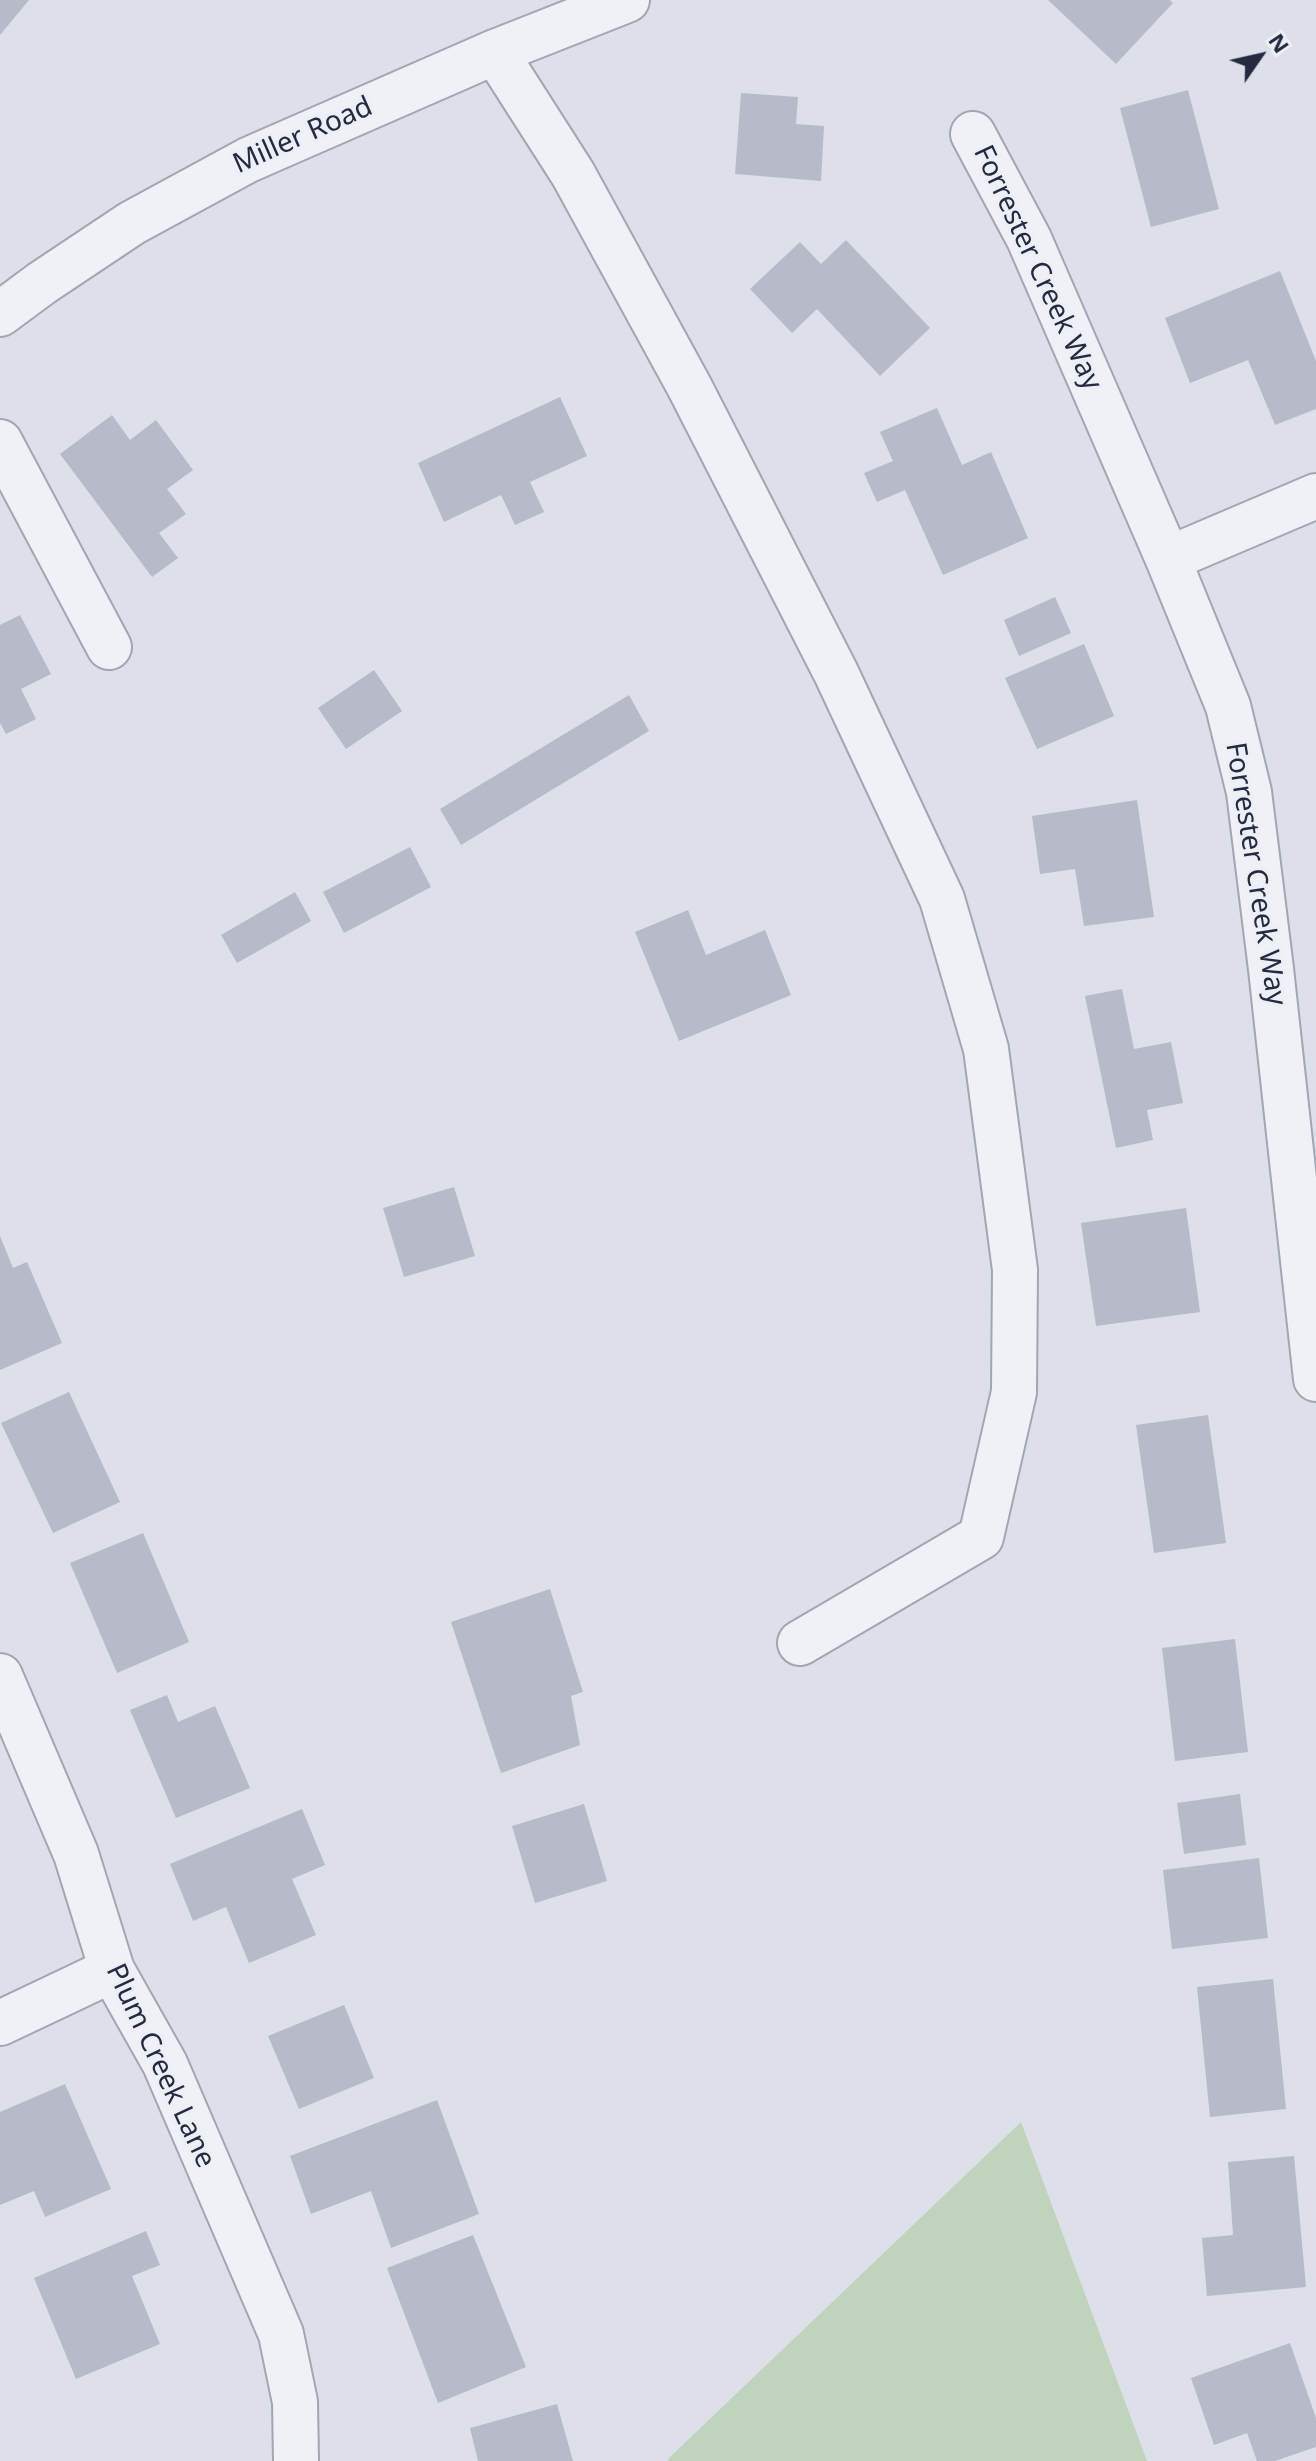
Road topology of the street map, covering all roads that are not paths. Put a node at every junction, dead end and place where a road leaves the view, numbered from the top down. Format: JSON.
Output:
{"nodes":[{"id":1,"x":627,"y":0,"type":"edge"},
{"id":2,"x":495,"y":52,"type":"junction"},
{"id":3,"x":973,"y":134,"type":"dead end"},
{"id":4,"x":0,"y":314,"type":"edge"},
{"id":5,"x":0,"y":442,"type":"edge"},
{"id":6,"x":1316,"y":496,"type":"edge"},
{"id":7,"x":1168,"y":559,"type":"junction"},
{"id":8,"x":109,"y":647,"type":"dead end"},
{"id":9,"x":1316,"y":1379,"type":"edge"},
{"id":10,"x":800,"y":1643,"type":"dead end"},
{"id":11,"x":0,"y":1676,"type":"edge"},
{"id":12,"x":112,"y":1970,"type":"junction"},
{"id":13,"x":0,"y":2023,"type":"edge"},
{"id":14,"x":296,"y":2461,"type":"edge"}],
"edges":[{"from":1,"to":2,"type":"street","name":"Miller Road"},
{"from":2,"to":4,"type":"street","name":"Miller Road"},
{"from":2,"to":10,"type":"street"},
{"from":3,"to":7,"type":"street","name":"Forrester Creek Way"},
{"from":5,"to":8,"type":"street"},
{"from":6,"to":7,"type":"street"},
{"from":7,"to":9,"type":"street","name":"Forrester Creek Way"},
{"from":11,"to":12,"type":"street","name":"Plum Creek Lane"},
{"from":12,"to":13,"type":"street"},
{"from":12,"to":14,"type":"street","name":"Plum Creek Lane"}]}
